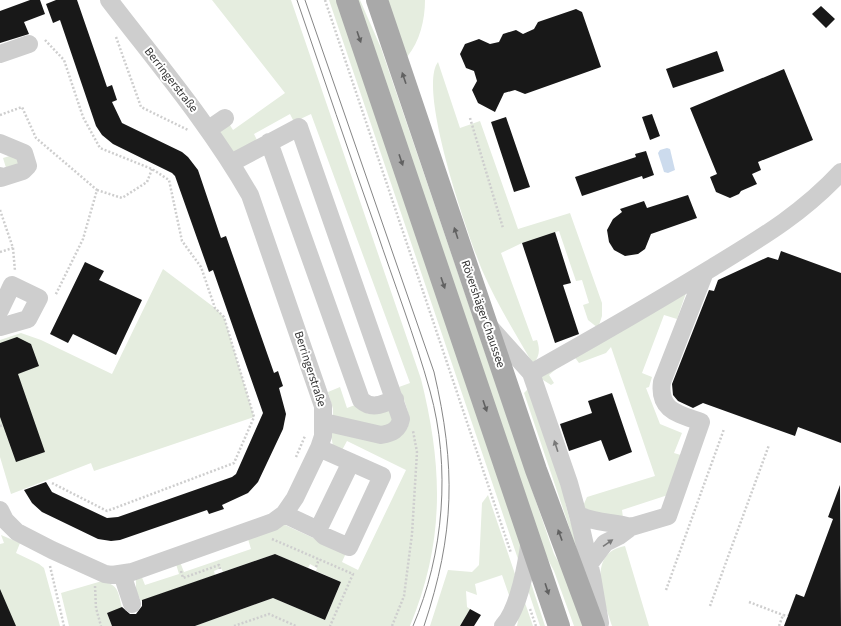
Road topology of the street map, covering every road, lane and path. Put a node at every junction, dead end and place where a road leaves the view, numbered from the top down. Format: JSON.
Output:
{"nodes":[{"id":1,"x":109,"y":0,"type":"edge"},
{"id":2,"x":325,"y":0,"type":"edge"},
{"id":3,"x":347,"y":0,"type":"edge"},
{"id":4,"x":377,"y":0,"type":"edge"},
{"id":5,"x":115,"y":33,"type":"dead end"},
{"id":6,"x":37,"y":42,"type":"joint"},
{"id":7,"x":0,"y":54,"type":"edge"},
{"id":8,"x":0,"y":115,"type":"edge"},
{"id":9,"x":226,"y":118,"type":"dead end"},
{"id":10,"x":470,"y":118,"type":"dead end"},
{"id":11,"x":209,"y":129,"type":"junction"},
{"id":12,"x":191,"y":133,"type":"dead end"},
{"id":13,"x":269,"y":142,"type":"junction"},
{"id":14,"x":0,"y":143,"type":"edge"},
{"id":15,"x":231,"y":163,"type":"junction"},
{"id":16,"x":152,"y":169,"type":"junction"},
{"id":17,"x":841,"y":172,"type":"edge"},
{"id":18,"x":0,"y":176,"type":"edge"},
{"id":19,"x":97,"y":190,"type":"junction"},
{"id":20,"x":0,"y":210,"type":"edge"},
{"id":21,"x":503,"y":228,"type":"dead end"},
{"id":22,"x":14,"y":248,"type":"junction"},
{"id":23,"x":0,"y":252,"type":"edge"},
{"id":24,"x":705,"y":272,"type":"junction"},
{"id":25,"x":12,"y":285,"type":"junction"},
{"id":26,"x":39,"y":298,"type":"junction"},
{"id":27,"x":0,"y":310,"type":"edge"},
{"id":28,"x":486,"y":323,"type":"junction"},
{"id":29,"x":0,"y":327,"type":"edge"},
{"id":30,"x":531,"y":373,"type":"junction"},
{"id":31,"x":398,"y":406,"type":"junction"},
{"id":32,"x":324,"y":422,"type":"junction"},
{"id":33,"x":724,"y":429,"type":"dead end"},
{"id":34,"x":307,"y":432,"type":"dead end"},
{"id":35,"x":769,"y":445,"type":"dead end"},
{"id":36,"x":319,"y":448,"type":"junction"},
{"id":37,"x":294,"y":460,"type":"dead end"},
{"id":38,"x":351,"y":462,"type":"junction"},
{"id":39,"x":52,"y":483,"type":"dead end"},
{"id":40,"x":0,"y":510,"type":"edge"},
{"id":41,"x":284,"y":514,"type":"junction"},
{"id":42,"x":578,"y":515,"type":"junction"},
{"id":43,"x":631,"y":527,"type":"junction"},
{"id":44,"x":250,"y":530,"type":"junction"},
{"id":45,"x":318,"y":530,"type":"junction"},
{"id":46,"x":530,"y":539,"type":"junction"},
{"id":47,"x":52,"y":550,"type":"junction"},
{"id":48,"x":319,"y":559,"type":"junction"},
{"id":49,"x":590,"y":563,"type":"junction"},
{"id":50,"x":316,"y":567,"type":"dead end"},
{"id":51,"x":180,"y":568,"type":"dead end"},
{"id":52,"x":94,"y":569,"type":"junction"},
{"id":53,"x":220,"y":569,"type":"dead end"},
{"id":54,"x":122,"y":574,"type":"junction"},
{"id":55,"x":521,"y":583,"type":"junction"},
{"id":56,"x":666,"y":590,"type":"dead end"},
{"id":57,"x":749,"y":602,"type":"dead end"},
{"id":58,"x":132,"y":604,"type":"dead end"},
{"id":59,"x":710,"y":606,"type":"dead end"},
{"id":60,"x":783,"y":615,"type":"junction"},
{"id":61,"x":788,"y":616,"type":"dead end"},
{"id":62,"x":505,"y":624,"type":"edge"},
{"id":63,"x":239,"y":625,"type":"edge"},
{"id":64,"x":64,"y":626,"type":"edge"},
{"id":65,"x":101,"y":626,"type":"edge"},
{"id":66,"x":234,"y":626,"type":"edge"},
{"id":67,"x":296,"y":626,"type":"edge"},
{"id":68,"x":330,"y":626,"type":"edge"},
{"id":69,"x":392,"y":626,"type":"edge"},
{"id":70,"x":536,"y":626,"type":"edge"},
{"id":71,"x":559,"y":626,"type":"edge"},
{"id":72,"x":594,"y":626,"type":"edge"},
{"id":73,"x":600,"y":626,"type":"edge"},
{"id":74,"x":779,"y":626,"type":"edge"}],
"edges":[{"from":1,"to":11,"type":"street","name":"Berringerstraße"},
{"from":2,"to":55,"type":"path"},
{"from":3,"to":46,"type":"main road","one_way":true},
{"from":28,"to":4,"type":"main road","name":"Rövershäger Chaussee","one_way":true},
{"from":5,"to":12,"type":"path"},
{"from":6,"to":7,"type":"street"},
{"from":6,"to":16,"type":"path"},
{"from":8,"to":19,"type":"path"},
{"from":9,"to":11,"type":"street"},
{"from":10,"to":21,"type":"path"},
{"from":11,"to":15,"type":"street","name":"Berringerstraße"},
{"from":13,"to":15,"type":"street"},
{"from":13,"to":31,"type":"street"},
{"from":13,"to":31,"type":"street"},
{"from":14,"to":18,"type":"street"},
{"from":15,"to":32,"type":"street","name":"Berringerstraße"},
{"from":16,"to":19,"type":"path"},
{"from":16,"to":39,"type":"path"},
{"from":17,"to":24,"type":"street"},
{"from":19,"to":26,"type":"path"},
{"from":20,"to":22,"type":"path"},
{"from":22,"to":23,"type":"path"},
{"from":22,"to":25,"type":"path"},
{"from":24,"to":30,"type":"street"},
{"from":24,"to":43,"type":"street"},
{"from":25,"to":26,"type":"street"},
{"from":25,"to":27,"type":"street"},
{"from":26,"to":29,"type":"street"},
{"from":28,"to":30,"type":"street"},
{"from":72,"to":28,"type":"main road","name":"Rövershäger Chaussee","one_way":true},
{"from":42,"to":30,"type":"street","one_way":true},
{"from":31,"to":32,"type":"street"},
{"from":31,"to":69,"type":"path"},
{"from":32,"to":36,"type":"street","name":"Berringerstraße"},
{"from":33,"to":56,"type":"path"},
{"from":34,"to":37,"type":"path"},
{"from":35,"to":59,"type":"path"},
{"from":36,"to":38,"type":"street"},
{"from":36,"to":41,"type":"street","name":"Berringerstraße"},
{"from":38,"to":45,"type":"street"},
{"from":38,"to":45,"type":"street"},
{"from":40,"to":47,"type":"street","name":"Berringerstraße"},
{"from":41,"to":44,"type":"street","name":"Berringerstraße"},
{"from":41,"to":45,"type":"street"},
{"from":42,"to":43,"type":"street"},
{"from":42,"to":49,"type":"street"},
{"from":49,"to":43,"type":"street","one_way":true},
{"from":44,"to":48,"type":"path"},
{"from":44,"to":54,"type":"street","name":"Berringerstraße"},
{"from":46,"to":55,"type":"street"},
{"from":46,"to":71,"type":"main road","one_way":true},
{"from":47,"to":52,"type":"street","name":"Berringerstraße"},
{"from":47,"to":64,"type":"path"},
{"from":48,"to":50,"type":"path"},
{"from":48,"to":68,"type":"path"},
{"from":49,"to":73,"type":"street"},
{"from":51,"to":53,"type":"path"},
{"from":52,"to":54,"type":"street","name":"Berringerstraße"},
{"from":52,"to":65,"type":"path"},
{"from":54,"to":58,"type":"street"},
{"from":55,"to":62,"type":"street"},
{"from":55,"to":70,"type":"path"},
{"from":57,"to":60,"type":"path"},
{"from":60,"to":61,"type":"path"},
{"from":60,"to":74,"type":"path"},
{"from":63,"to":66,"type":"path"},
{"from":63,"to":67,"type":"path"}]}
